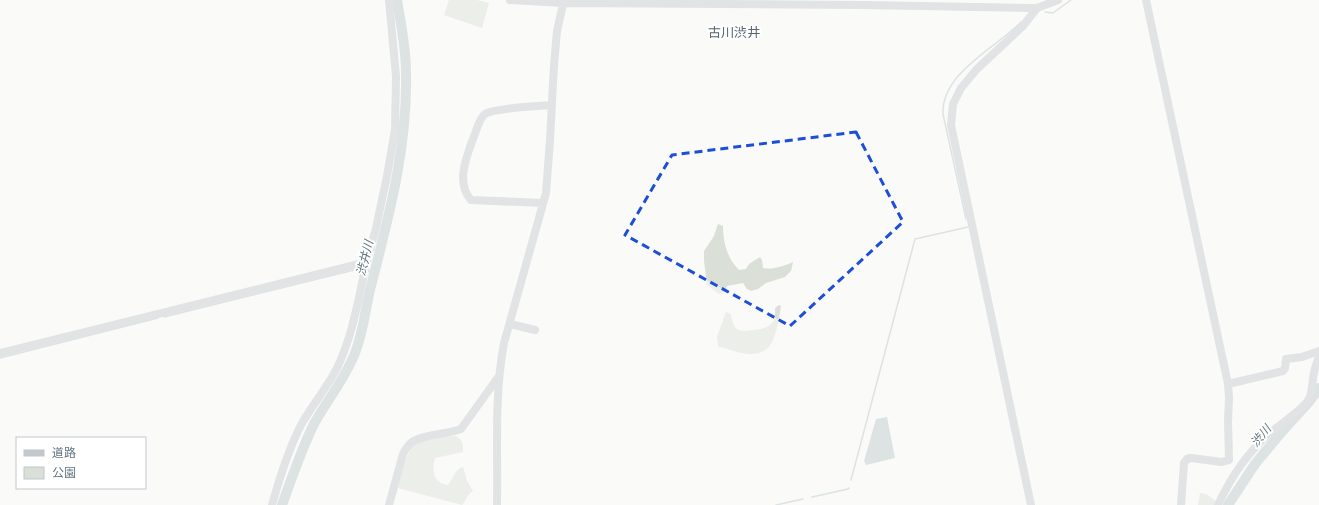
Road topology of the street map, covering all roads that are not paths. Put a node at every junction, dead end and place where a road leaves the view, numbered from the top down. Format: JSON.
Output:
{"nodes":[{"id":1,"x":389,"y":0,"type":"edge"},
{"id":2,"x":510,"y":0,"type":"edge"},
{"id":3,"x":1058,"y":0,"type":"edge"},
{"id":4,"x":1146,"y":0,"type":"edge"},
{"id":5,"x":549,"y":1,"type":"edge"},
{"id":6,"x":563,"y":2,"type":"edge"},
{"id":7,"x":1037,"y":8,"type":"junction"},
{"id":8,"x":552,"y":105,"type":"junction"},
{"id":9,"x":543,"y":203,"type":"junction"},
{"id":10,"x":366,"y":265,"type":"junction"},
{"id":11,"x":510,"y":324,"type":"junction"},
{"id":12,"x":535,"y":330,"type":"dead end"},
{"id":13,"x":1319,"y":352,"type":"edge"},
{"id":14,"x":0,"y":353,"type":"edge"},
{"id":15,"x":1319,"y":357,"type":"edge"},
{"id":16,"x":1316,"y":373,"type":"edge"},
{"id":17,"x":499,"y":376,"type":"junction"},
{"id":18,"x":1228,"y":384,"type":"junction"},
{"id":19,"x":272,"y":505,"type":"edge"},
{"id":20,"x":389,"y":505,"type":"edge"},
{"id":21,"x":497,"y":505,"type":"edge"},
{"id":22,"x":1031,"y":505,"type":"edge"},
{"id":23,"x":1180,"y":505,"type":"edge"},
{"id":24,"x":1218,"y":505,"type":"edge"}],
"edges":[{"from":1,"to":10,"type":"street"},
{"from":2,"to":5,"type":"street"},
{"from":3,"to":7,"type":"street"},
{"from":4,"to":18,"type":"street"},
{"from":5,"to":6,"type":"street"},
{"from":6,"to":7,"type":"street"},
{"from":6,"to":8,"type":"street"},
{"from":7,"to":22,"type":"street"},
{"from":8,"to":9,"type":"street"},
{"from":8,"to":9,"type":"street"},
{"from":9,"to":11,"type":"street"},
{"from":10,"to":14,"type":"street"},
{"from":10,"to":19,"type":"street"},
{"from":11,"to":12,"type":"street"},
{"from":11,"to":17,"type":"street"},
{"from":13,"to":18,"type":"street"},
{"from":15,"to":16,"type":"street"},
{"from":16,"to":24,"type":"street"},
{"from":17,"to":20,"type":"street"},
{"from":17,"to":21,"type":"street"},
{"from":18,"to":23,"type":"street"}]}
